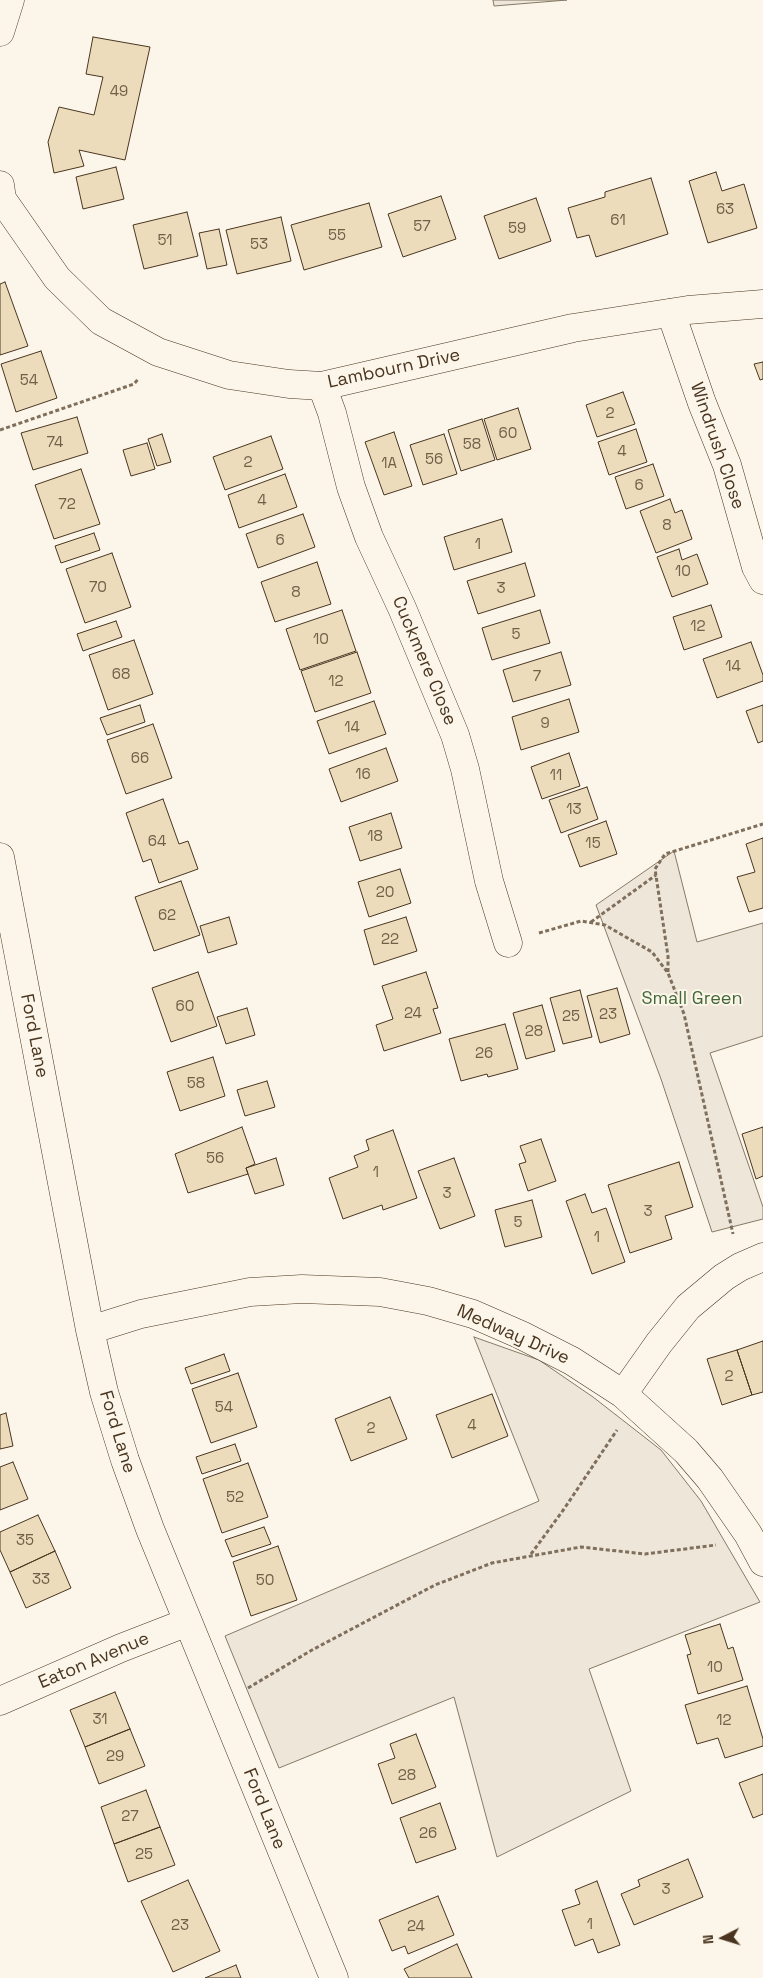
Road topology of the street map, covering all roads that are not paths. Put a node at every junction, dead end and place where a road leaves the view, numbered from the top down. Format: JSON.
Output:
{"nodes":[{"id":1,"x":10,"y":0,"type":"edge"},
{"id":2,"x":0,"y":32,"type":"edge"},
{"id":3,"x":1,"y":195,"type":"edge"},
{"id":4,"x":763,"y":304,"type":"edge"},
{"id":5,"x":672,"y":313,"type":"junction"},
{"id":6,"x":322,"y":386,"type":"junction"},
{"id":7,"x":763,"y":580,"type":"edge"},
{"id":8,"x":0,"y":857,"type":"edge"},
{"id":9,"x":508,"y":943,"type":"road end"},
{"id":10,"x":752,"y":1262,"type":"edge"},
{"id":11,"x":90,"y":1330,"type":"junction"},
{"id":12,"x":628,"y":1399,"type":"junction"},
{"id":13,"x":763,"y":1562,"type":"edge"},
{"id":14,"x":188,"y":1622,"type":"junction"},
{"id":15,"x":0,"y":1701,"type":"edge"},
{"id":16,"x":334,"y":1978,"type":"edge"}],
"edges":[{"from":1,"to":2,"type":"street"},
{"from":3,"to":6,"type":"street","name":"Lambourn Drive"},
{"from":4,"to":5,"type":"street","name":"Lambourn Drive"},
{"from":5,"to":6,"type":"street","name":"Lambourn Drive"},
{"from":5,"to":7,"type":"street","name":"Windrush Close"},
{"from":6,"to":9,"type":"street","name":"Cuckmere Close"},
{"from":8,"to":11,"type":"street","name":"Ford Lane"},
{"from":10,"to":12,"type":"street"},
{"from":11,"to":12,"type":"street","name":"Medway Drive"},
{"from":11,"to":14,"type":"street","name":"Ford Lane"},
{"from":12,"to":13,"type":"street","name":"Medway Drive"},
{"from":14,"to":15,"type":"street","name":"Eaton Avenue"},
{"from":14,"to":16,"type":"street","name":"Ford Lane"}]}
